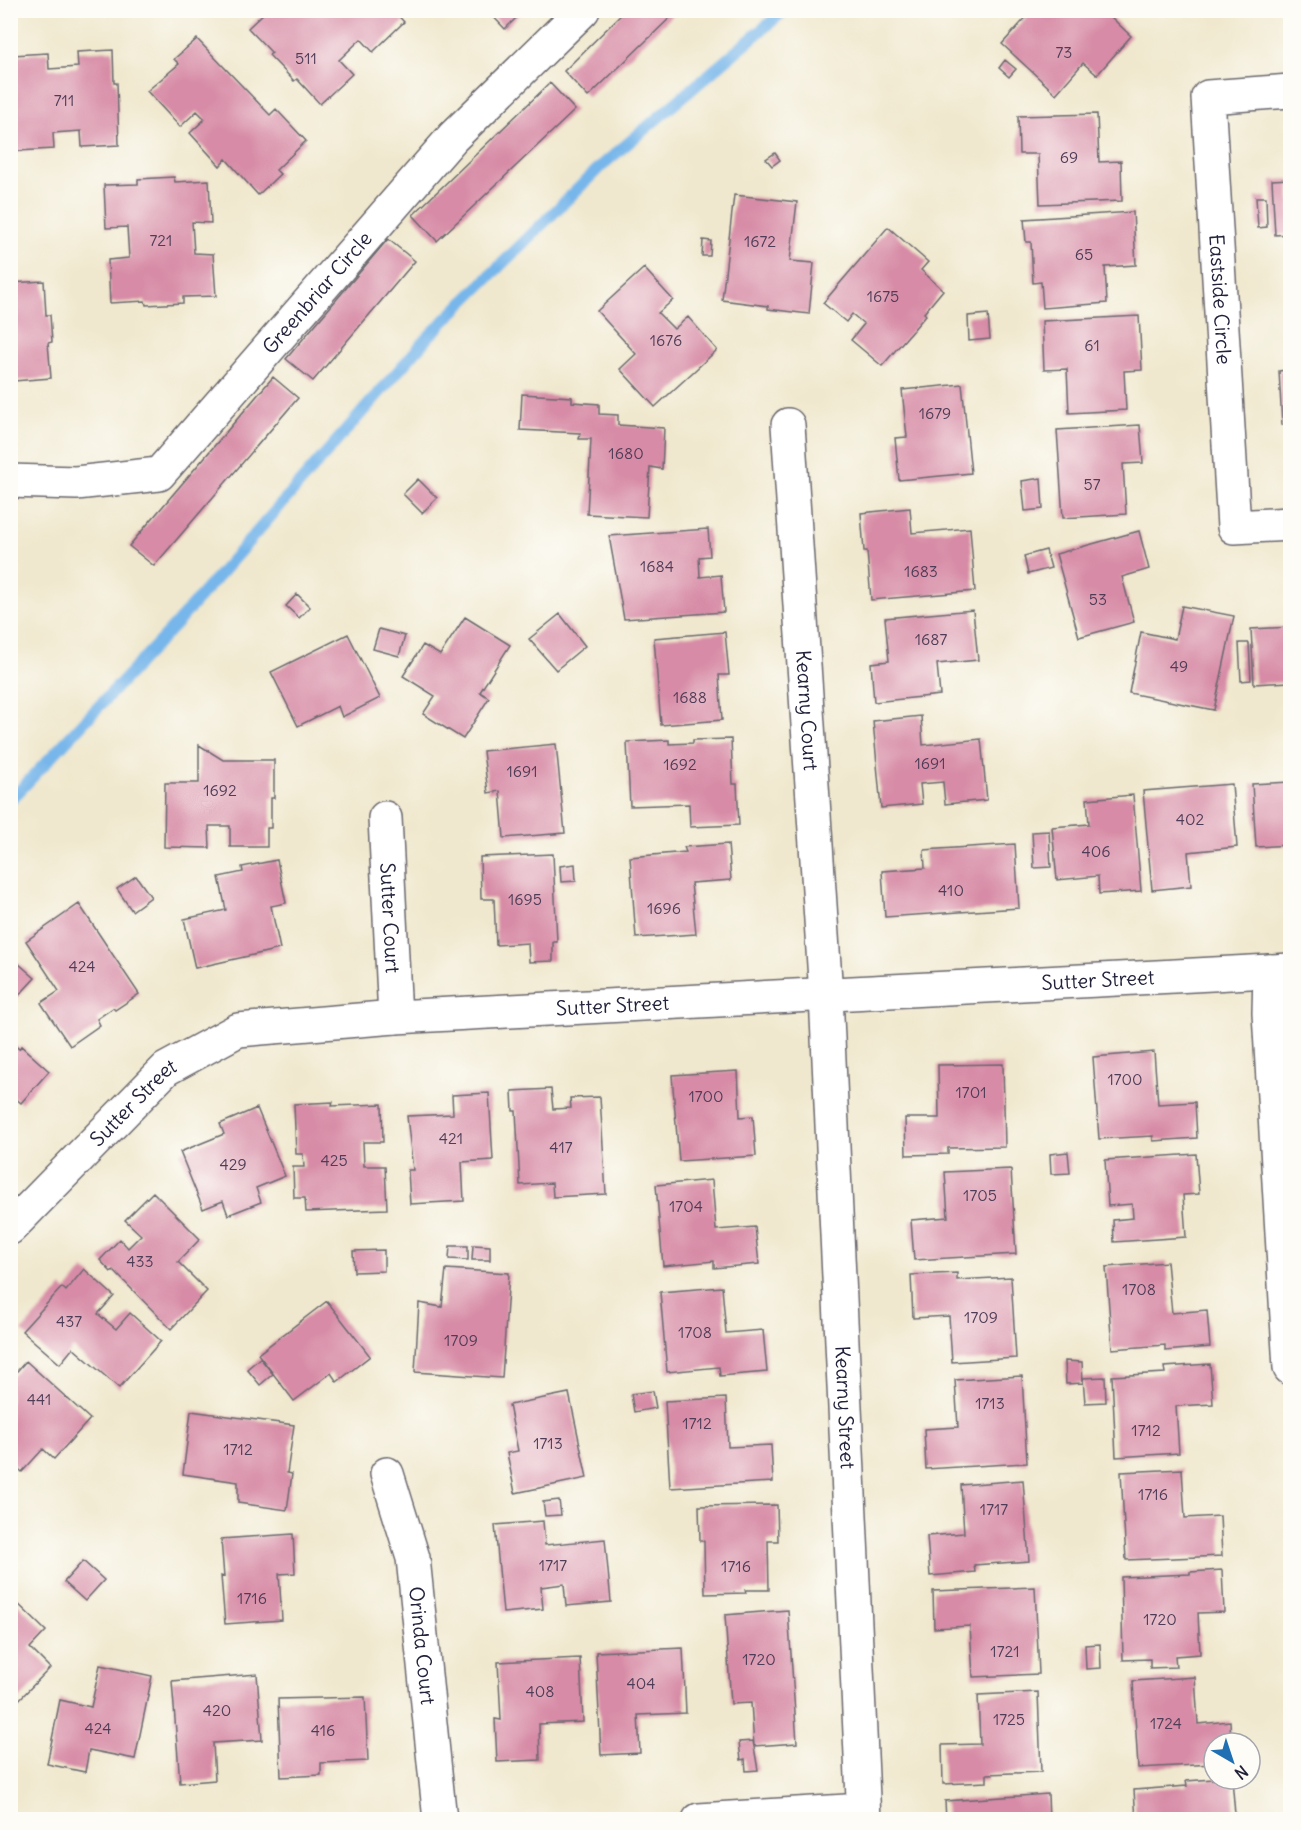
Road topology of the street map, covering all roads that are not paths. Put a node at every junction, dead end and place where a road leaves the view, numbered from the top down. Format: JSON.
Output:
{"nodes":[{"id":1,"x":583,"y":10,"type":"edge"},
{"id":2,"x":1290,"y":91,"type":"edge"},
{"id":3,"x":788,"y":425,"type":"dead end"},
{"id":4,"x":10,"y":481,"type":"edge"},
{"id":5,"x":1290,"y":524,"type":"edge"},
{"id":6,"x":384,"y":818,"type":"dead end"},
{"id":7,"x":1280,"y":971,"type":"edge"},
{"id":8,"x":826,"y":995,"type":"junction"},
{"id":9,"x":395,"y":1017,"type":"junction"},
{"id":10,"x":10,"y":1228,"type":"edge"},
{"id":11,"x":1290,"y":1368,"type":"edge"},
{"id":12,"x":387,"y":1474,"type":"dead end"},
{"id":13,"x":864,"y":1815,"type":"edge"},
{"id":14,"x":440,"y":1820,"type":"edge"},
{"id":15,"x":699,"y":1820,"type":"edge"}],
"edges":[{"from":1,"to":4,"type":"street","name":"Greenbriar Circle"},
{"from":2,"to":5,"type":"street","name":"Eastside Circle"},
{"from":3,"to":8,"type":"street","name":"Kearny Court"},
{"from":6,"to":9,"type":"street","name":"Sutter Court"},
{"from":7,"to":8,"type":"street","name":"Sutter Street"},
{"from":7,"to":11,"type":"street"},
{"from":8,"to":9,"type":"street","name":"Sutter Street"},
{"from":8,"to":13,"type":"street","name":"Kearny Street"},
{"from":9,"to":10,"type":"street","name":"Sutter Street"},
{"from":12,"to":14,"type":"street","name":"Orinda Court"},
{"from":13,"to":15,"type":"street"}]}
